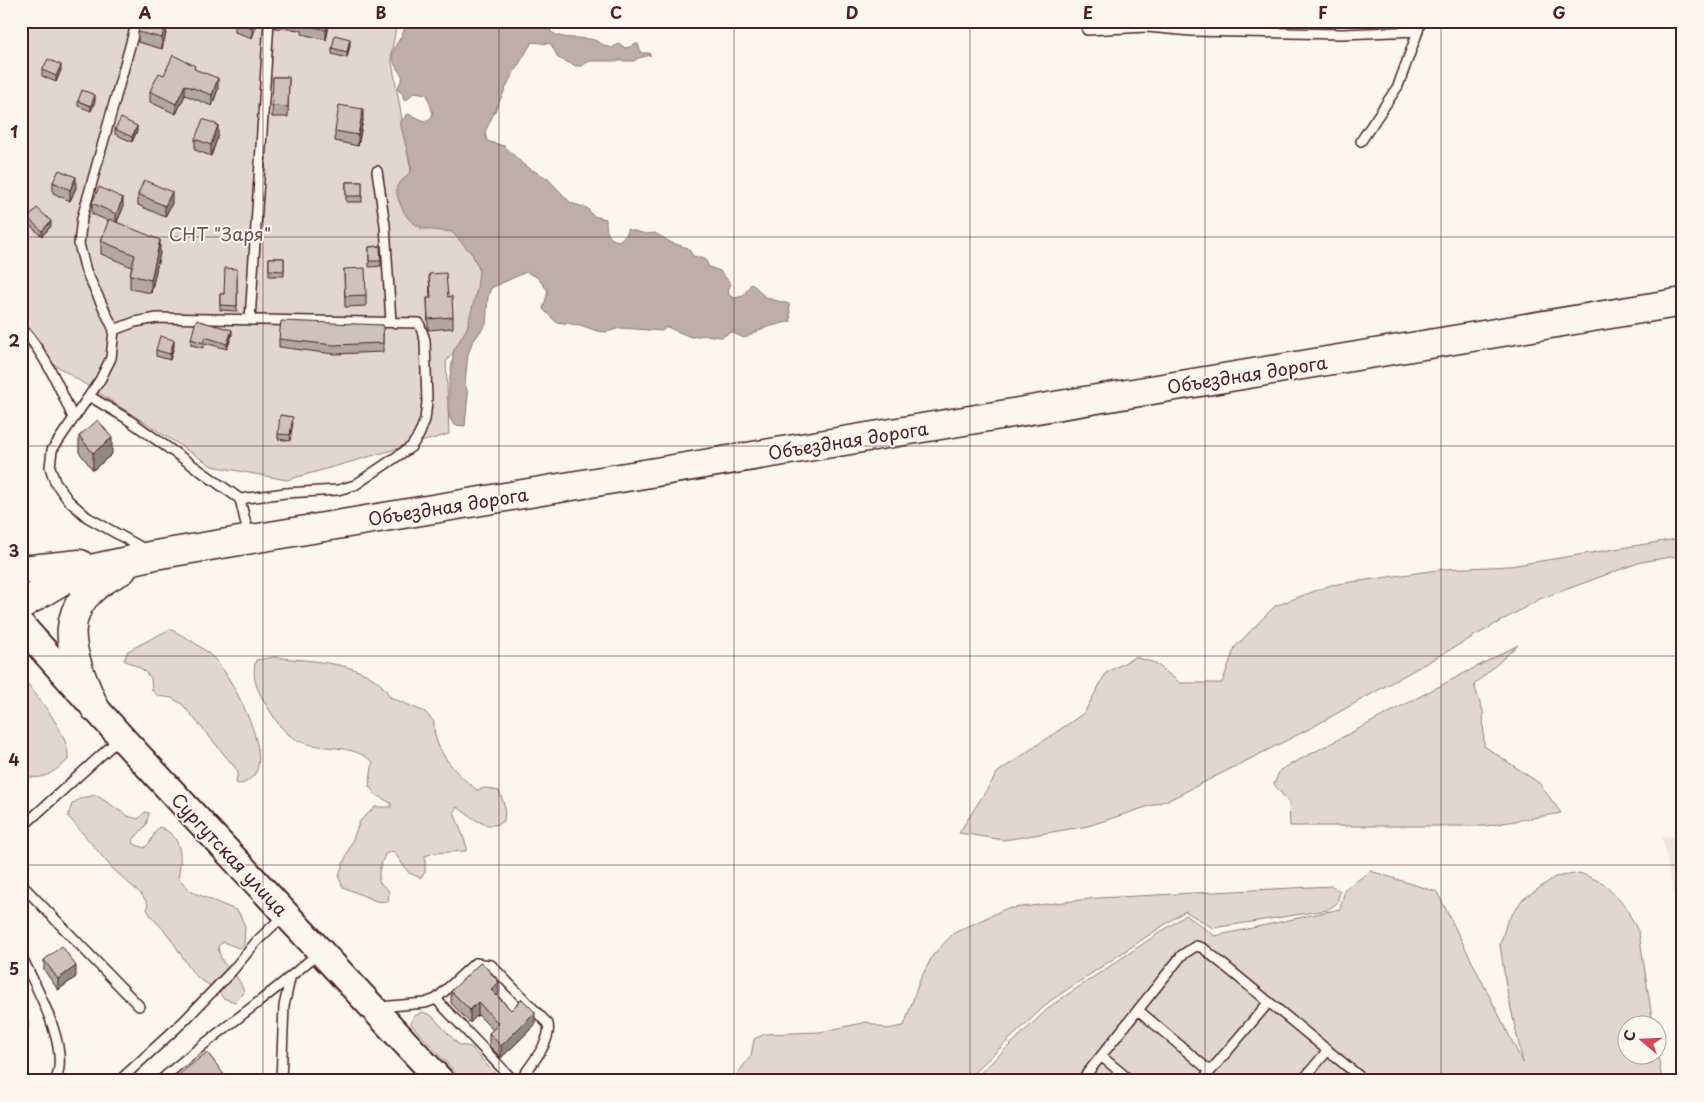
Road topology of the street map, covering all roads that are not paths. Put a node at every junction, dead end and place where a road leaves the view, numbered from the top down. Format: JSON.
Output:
{"nodes":[{"id":1,"x":137,"y":21,"type":"edge"},
{"id":2,"x":270,"y":21,"type":"edge"},
{"id":3,"x":1421,"y":21,"type":"edge"},
{"id":4,"x":1087,"y":30,"type":"dead end"},
{"id":5,"x":1418,"y":31,"type":"junction"},
{"id":6,"x":1361,"y":142,"type":"dead end"},
{"id":7,"x":378,"y":171,"type":"dead end"},
{"id":8,"x":1683,"y":302,"type":"edge"},
{"id":9,"x":250,"y":320,"type":"junction"},
{"id":10,"x":391,"y":322,"type":"junction"},
{"id":11,"x":21,"y":328,"type":"edge"},
{"id":12,"x":114,"y":330,"type":"junction"},
{"id":13,"x":89,"y":396,"type":"junction"},
{"id":14,"x":73,"y":418,"type":"junction"},
{"id":15,"x":240,"y":498,"type":"junction"},
{"id":16,"x":249,"y":539,"type":"junction"},
{"id":17,"x":155,"y":555,"type":"junction"},
{"id":18,"x":21,"y":570,"type":"edge"},
{"id":19,"x":21,"y":605,"type":"edge"},
{"id":20,"x":21,"y":625,"type":"edge"},
{"id":21,"x":95,"y":708,"type":"junction"},
{"id":22,"x":121,"y":737,"type":"junction"},
{"id":23,"x":21,"y":828,"type":"edge"},
{"id":24,"x":21,"y":884,"type":"edge"},
{"id":25,"x":286,"y":913,"type":"junction"},
{"id":26,"x":320,"y":950,"type":"junction"},
{"id":27,"x":21,"y":955,"type":"edge"},
{"id":28,"x":290,"y":979,"type":"junction"},
{"id":29,"x":436,"y":999,"type":"junction"},
{"id":30,"x":1269,"y":1002,"type":"junction"},
{"id":31,"x":139,"y":1006,"type":"dead end"},
{"id":32,"x":373,"y":1007,"type":"junction"},
{"id":33,"x":1138,"y":1010,"type":"junction"},
{"id":34,"x":1328,"y":1050,"type":"junction"},
{"id":35,"x":1101,"y":1056,"type":"junction"},
{"id":36,"x":1210,"y":1071,"type":"junction"},
{"id":37,"x":55,"y":1081,"type":"edge"},
{"id":38,"x":119,"y":1081,"type":"edge"},
{"id":39,"x":160,"y":1081,"type":"edge"},
{"id":40,"x":281,"y":1081,"type":"edge"},
{"id":41,"x":441,"y":1081,"type":"edge"},
{"id":42,"x":514,"y":1081,"type":"edge"},
{"id":43,"x":520,"y":1081,"type":"edge"},
{"id":44,"x":1081,"y":1081,"type":"edge"},
{"id":45,"x":1131,"y":1081,"type":"edge"},
{"id":46,"x":1202,"y":1081,"type":"edge"},
{"id":47,"x":1302,"y":1081,"type":"edge"},
{"id":48,"x":1365,"y":1081,"type":"edge"}],
"edges":[{"from":1,"to":12,"type":"lane"},
{"from":2,"to":9,"type":"lane"},
{"from":3,"to":5,"type":"lane"},
{"from":4,"to":5,"type":"lane"},
{"from":5,"to":6,"type":"lane"},
{"from":7,"to":10,"type":"lane"},
{"from":8,"to":16,"type":"main road","name":"Объездная дорога"},
{"from":9,"to":10,"type":"lane"},
{"from":9,"to":12,"type":"lane"},
{"from":10,"to":15,"type":"lane"},
{"from":11,"to":14,"type":"lane"},
{"from":12,"to":13,"type":"lane"},
{"from":13,"to":14,"type":"lane"},
{"from":13,"to":15,"type":"lane"},
{"from":14,"to":17,"type":"lane"},
{"from":15,"to":16,"type":"lane"},
{"from":16,"to":17,"type":"main road","name":"Объездная дорога"},
{"from":17,"to":18,"type":"main road"},
{"from":17,"to":19,"type":"main road","name":"Объездная дорога"},
{"from":17,"to":21,"type":"main road"},
{"from":20,"to":21,"type":"main road","name":"Сургутская улица"},
{"from":21,"to":22,"type":"main road","name":"Сургутская улица"},
{"from":22,"to":23,"type":"lane"},
{"from":22,"to":25,"type":"main road","name":"Сургутская улица"},
{"from":24,"to":31,"type":"lane"},
{"from":25,"to":26,"type":"main road","name":"Сургутская улица"},
{"from":25,"to":38,"type":"lane"},
{"from":26,"to":28,"type":"lane"},
{"from":26,"to":32,"type":"main road","name":"Сургутская улица"},
{"from":27,"to":37,"type":"lane"},
{"from":28,"to":39,"type":"lane"},
{"from":28,"to":40,"type":"lane"},
{"from":29,"to":32,"type":"lane"},
{"from":29,"to":42,"type":"lane"},
{"from":29,"to":43,"type":"lane"},
{"from":30,"to":33,"type":"lane"},
{"from":30,"to":34,"type":"lane"},
{"from":30,"to":36,"type":"lane"},
{"from":32,"to":41,"type":"main road","name":"Сургутская улица"},
{"from":33,"to":35,"type":"lane"},
{"from":33,"to":36,"type":"lane"},
{"from":34,"to":47,"type":"lane"},
{"from":34,"to":48,"type":"lane"},
{"from":35,"to":44,"type":"lane"},
{"from":35,"to":45,"type":"lane"},
{"from":36,"to":46,"type":"lane"}]}
